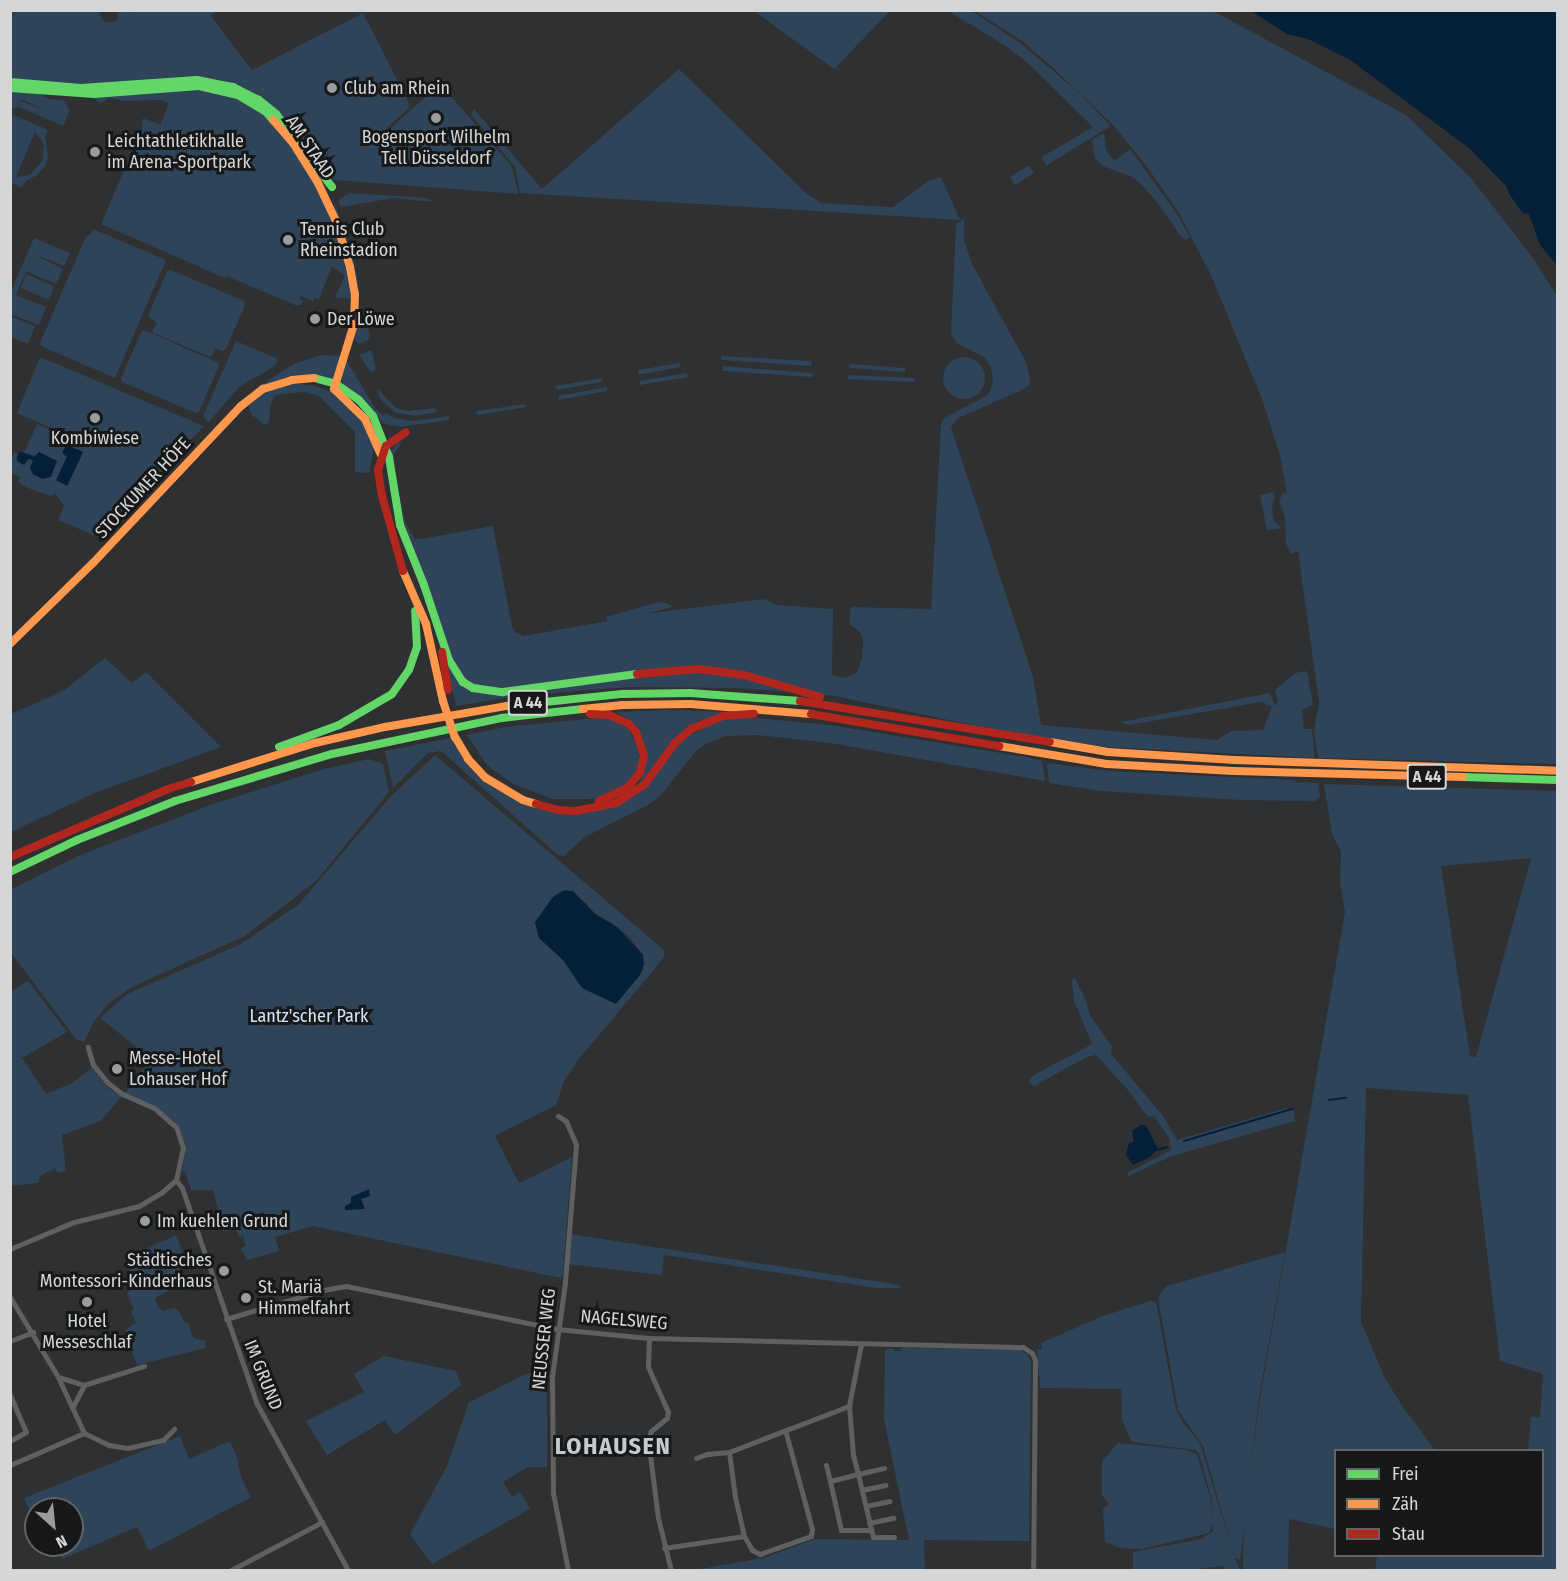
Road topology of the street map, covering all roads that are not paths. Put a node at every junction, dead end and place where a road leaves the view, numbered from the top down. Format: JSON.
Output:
{"nodes":[{"id":1,"x":10,"y":82,"type":"edge"},
{"id":2,"x":10,"y":88,"type":"edge"},
{"id":3,"x":332,"y":187,"type":"dead end"},
{"id":4,"x":311,"y":379,"type":"junction"},
{"id":5,"x":336,"y":383,"type":"junction"},
{"id":6,"x":406,"y":432,"type":"dead end"},
{"id":7,"x":386,"y":446,"type":"junction"},
{"id":8,"x":381,"y":456,"type":"junction"},
{"id":9,"x":403,"y":571,"type":"junction"},
{"id":10,"x":440,"y":637,"type":"junction"},
{"id":11,"x":10,"y":644,"type":"edge"},
{"id":12,"x":447,"y":700,"type":"junction"},
{"id":13,"x":849,"y":707,"type":"junction"},
{"id":14,"x":826,"y":715,"type":"junction"},
{"id":15,"x":502,"y":718,"type":"junction"},
{"id":16,"x":463,"y":745,"type":"junction"},
{"id":17,"x":1557,"y":771,"type":"edge"},
{"id":18,"x":214,"y":773,"type":"junction"},
{"id":19,"x":1557,"y":780,"type":"edge"},
{"id":20,"x":10,"y":857,"type":"edge"},
{"id":21,"x":10,"y":872,"type":"edge"},
{"id":22,"x":88,"y":1047,"type":"dead end"},
{"id":23,"x":558,"y":1116,"type":"dead end"},
{"id":24,"x":176,"y":1180,"type":"junction"},
{"id":25,"x":10,"y":1249,"type":"edge"},
{"id":26,"x":10,"y":1297,"type":"edge"},
{"id":27,"x":18,"y":1309,"type":"junction"},
{"id":28,"x":10,"y":1310,"type":"edge"},
{"id":29,"x":226,"y":1319,"type":"junction"},
{"id":30,"x":557,"y":1329,"type":"junction"},
{"id":31,"x":33,"y":1332,"type":"junction"},
{"id":32,"x":649,"y":1338,"type":"junction"},
{"id":33,"x":10,"y":1341,"type":"edge"},
{"id":34,"x":861,"y":1344,"type":"junction"},
{"id":35,"x":144,"y":1366,"type":"dead end"},
{"id":36,"x":58,"y":1377,"type":"junction"},
{"id":37,"x":84,"y":1385,"type":"junction"},
{"id":38,"x":10,"y":1395,"type":"edge"},
{"id":39,"x":849,"y":1406,"type":"junction"},
{"id":40,"x":72,"y":1408,"type":"junction"},
{"id":41,"x":174,"y":1430,"type":"dead end"},
{"id":42,"x":84,"y":1433,"type":"junction"},
{"id":43,"x":786,"y":1433,"type":"junction"},
{"id":44,"x":10,"y":1441,"type":"edge"},
{"id":45,"x":729,"y":1452,"type":"junction"},
{"id":46,"x":10,"y":1456,"type":"edge"},
{"id":47,"x":696,"y":1458,"type":"dead end"},
{"id":48,"x":12,"y":1464,"type":"edge"},
{"id":49,"x":826,"y":1465,"type":"dead end"},
{"id":50,"x":885,"y":1468,"type":"dead end"},
{"id":51,"x":858,"y":1474,"type":"junction"},
{"id":52,"x":830,"y":1480,"type":"junction"},
{"id":53,"x":885,"y":1485,"type":"dead end"},
{"id":54,"x":862,"y":1490,"type":"junction"},
{"id":55,"x":889,"y":1501,"type":"dead end"},
{"id":56,"x":866,"y":1506,"type":"junction"},
{"id":57,"x":893,"y":1518,"type":"dead end"},
{"id":58,"x":322,"y":1522,"type":"junction"},
{"id":59,"x":870,"y":1526,"type":"junction"},
{"id":60,"x":744,"y":1536,"type":"junction"},
{"id":61,"x":894,"y":1537,"type":"dead end"},
{"id":62,"x":664,"y":1548,"type":"junction"},
{"id":63,"x":231,"y":1570,"type":"edge"},
{"id":64,"x":348,"y":1570,"type":"edge"},
{"id":65,"x":568,"y":1570,"type":"edge"},
{"id":66,"x":671,"y":1570,"type":"edge"},
{"id":67,"x":1033,"y":1570,"type":"edge"}],
"edges":[{"from":1,"to":3,"type":"main road","name":"AM STAAD"},
{"from":2,"to":5,"type":"main road","name":"AM STAAD"},
{"from":4,"to":5,"type":"main road","name":"STOCKUMER HÖFE"},
{"from":4,"to":5,"type":"main road","name":"STOCKUMER HÖFE"},
{"from":4,"to":11,"type":"main road","name":"STOCKUMER HÖFE"},
{"from":5,"to":7,"type":"main road"},
{"from":5,"to":8,"type":"main road"},
{"from":6,"to":7,"type":"main road"},
{"from":7,"to":8,"type":"main road"},
{"from":7,"to":10,"type":"main road"},
{"from":8,"to":9,"type":"main road"},
{"from":9,"to":12,"type":"main road"},
{"from":9,"to":18,"type":"main road"},
{"from":10,"to":12,"type":"main road"},
{"from":10,"to":13,"type":"main road"},
{"from":12,"to":16,"type":"main road"},
{"from":13,"to":17,"type":"main road","number":"A 44"},
{"from":13,"to":18,"type":"main road","number":"A 44"},
{"from":14,"to":15,"type":"main road","number":"A 44"},
{"from":14,"to":16,"type":"main road"},
{"from":14,"to":19,"type":"main road","number":"A 44"},
{"from":15,"to":16,"type":"main road"},
{"from":15,"to":21,"type":"main road","number":"A 44"},
{"from":18,"to":20,"type":"main road","number":"A 44"},
{"from":22,"to":24,"type":"street"},
{"from":23,"to":30,"type":"street","name":"NEUSSER WEG"},
{"from":24,"to":25,"type":"street"},
{"from":24,"to":29,"type":"street","name":"IM GRUND"},
{"from":26,"to":27,"type":"street"},
{"from":27,"to":28,"type":"street"},
{"from":27,"to":31,"type":"street"},
{"from":29,"to":30,"type":"street","name":"NAGELSWEG"},
{"from":29,"to":58,"type":"street","name":"IM GRUND"},
{"from":30,"to":32,"type":"street","name":"NAGELSWEG"},
{"from":30,"to":65,"type":"street","name":"NEUSSER WEG"},
{"from":31,"to":33,"type":"street"},
{"from":31,"to":36,"type":"street"},
{"from":32,"to":34,"type":"street","name":"NAGELSWEG"},
{"from":32,"to":62,"type":"street"},
{"from":34,"to":39,"type":"street"},
{"from":34,"to":67,"type":"street","name":"NAGELSWEG"},
{"from":35,"to":37,"type":"street"},
{"from":36,"to":37,"type":"street"},
{"from":36,"to":40,"type":"street"},
{"from":37,"to":40,"type":"street"},
{"from":38,"to":44,"type":"street"},
{"from":39,"to":43,"type":"street"},
{"from":39,"to":51,"type":"street"},
{"from":40,"to":42,"type":"street"},
{"from":41,"to":42,"type":"street"},
{"from":42,"to":48,"type":"street"},
{"from":43,"to":45,"type":"street"},
{"from":43,"to":60,"type":"street"},
{"from":45,"to":47,"type":"street"},
{"from":45,"to":60,"type":"street"},
{"from":46,"to":48,"type":"street"},
{"from":49,"to":52,"type":"street"},
{"from":50,"to":51,"type":"street"},
{"from":51,"to":52,"type":"street"},
{"from":51,"to":54,"type":"street"},
{"from":52,"to":59,"type":"street"},
{"from":53,"to":54,"type":"street"},
{"from":54,"to":56,"type":"street"},
{"from":55,"to":56,"type":"street"},
{"from":56,"to":59,"type":"street"},
{"from":57,"to":59,"type":"street"},
{"from":58,"to":63,"type":"street"},
{"from":58,"to":64,"type":"street","name":"IM GRUND"},
{"from":59,"to":61,"type":"street"},
{"from":60,"to":62,"type":"street"},
{"from":62,"to":66,"type":"street"}]}
